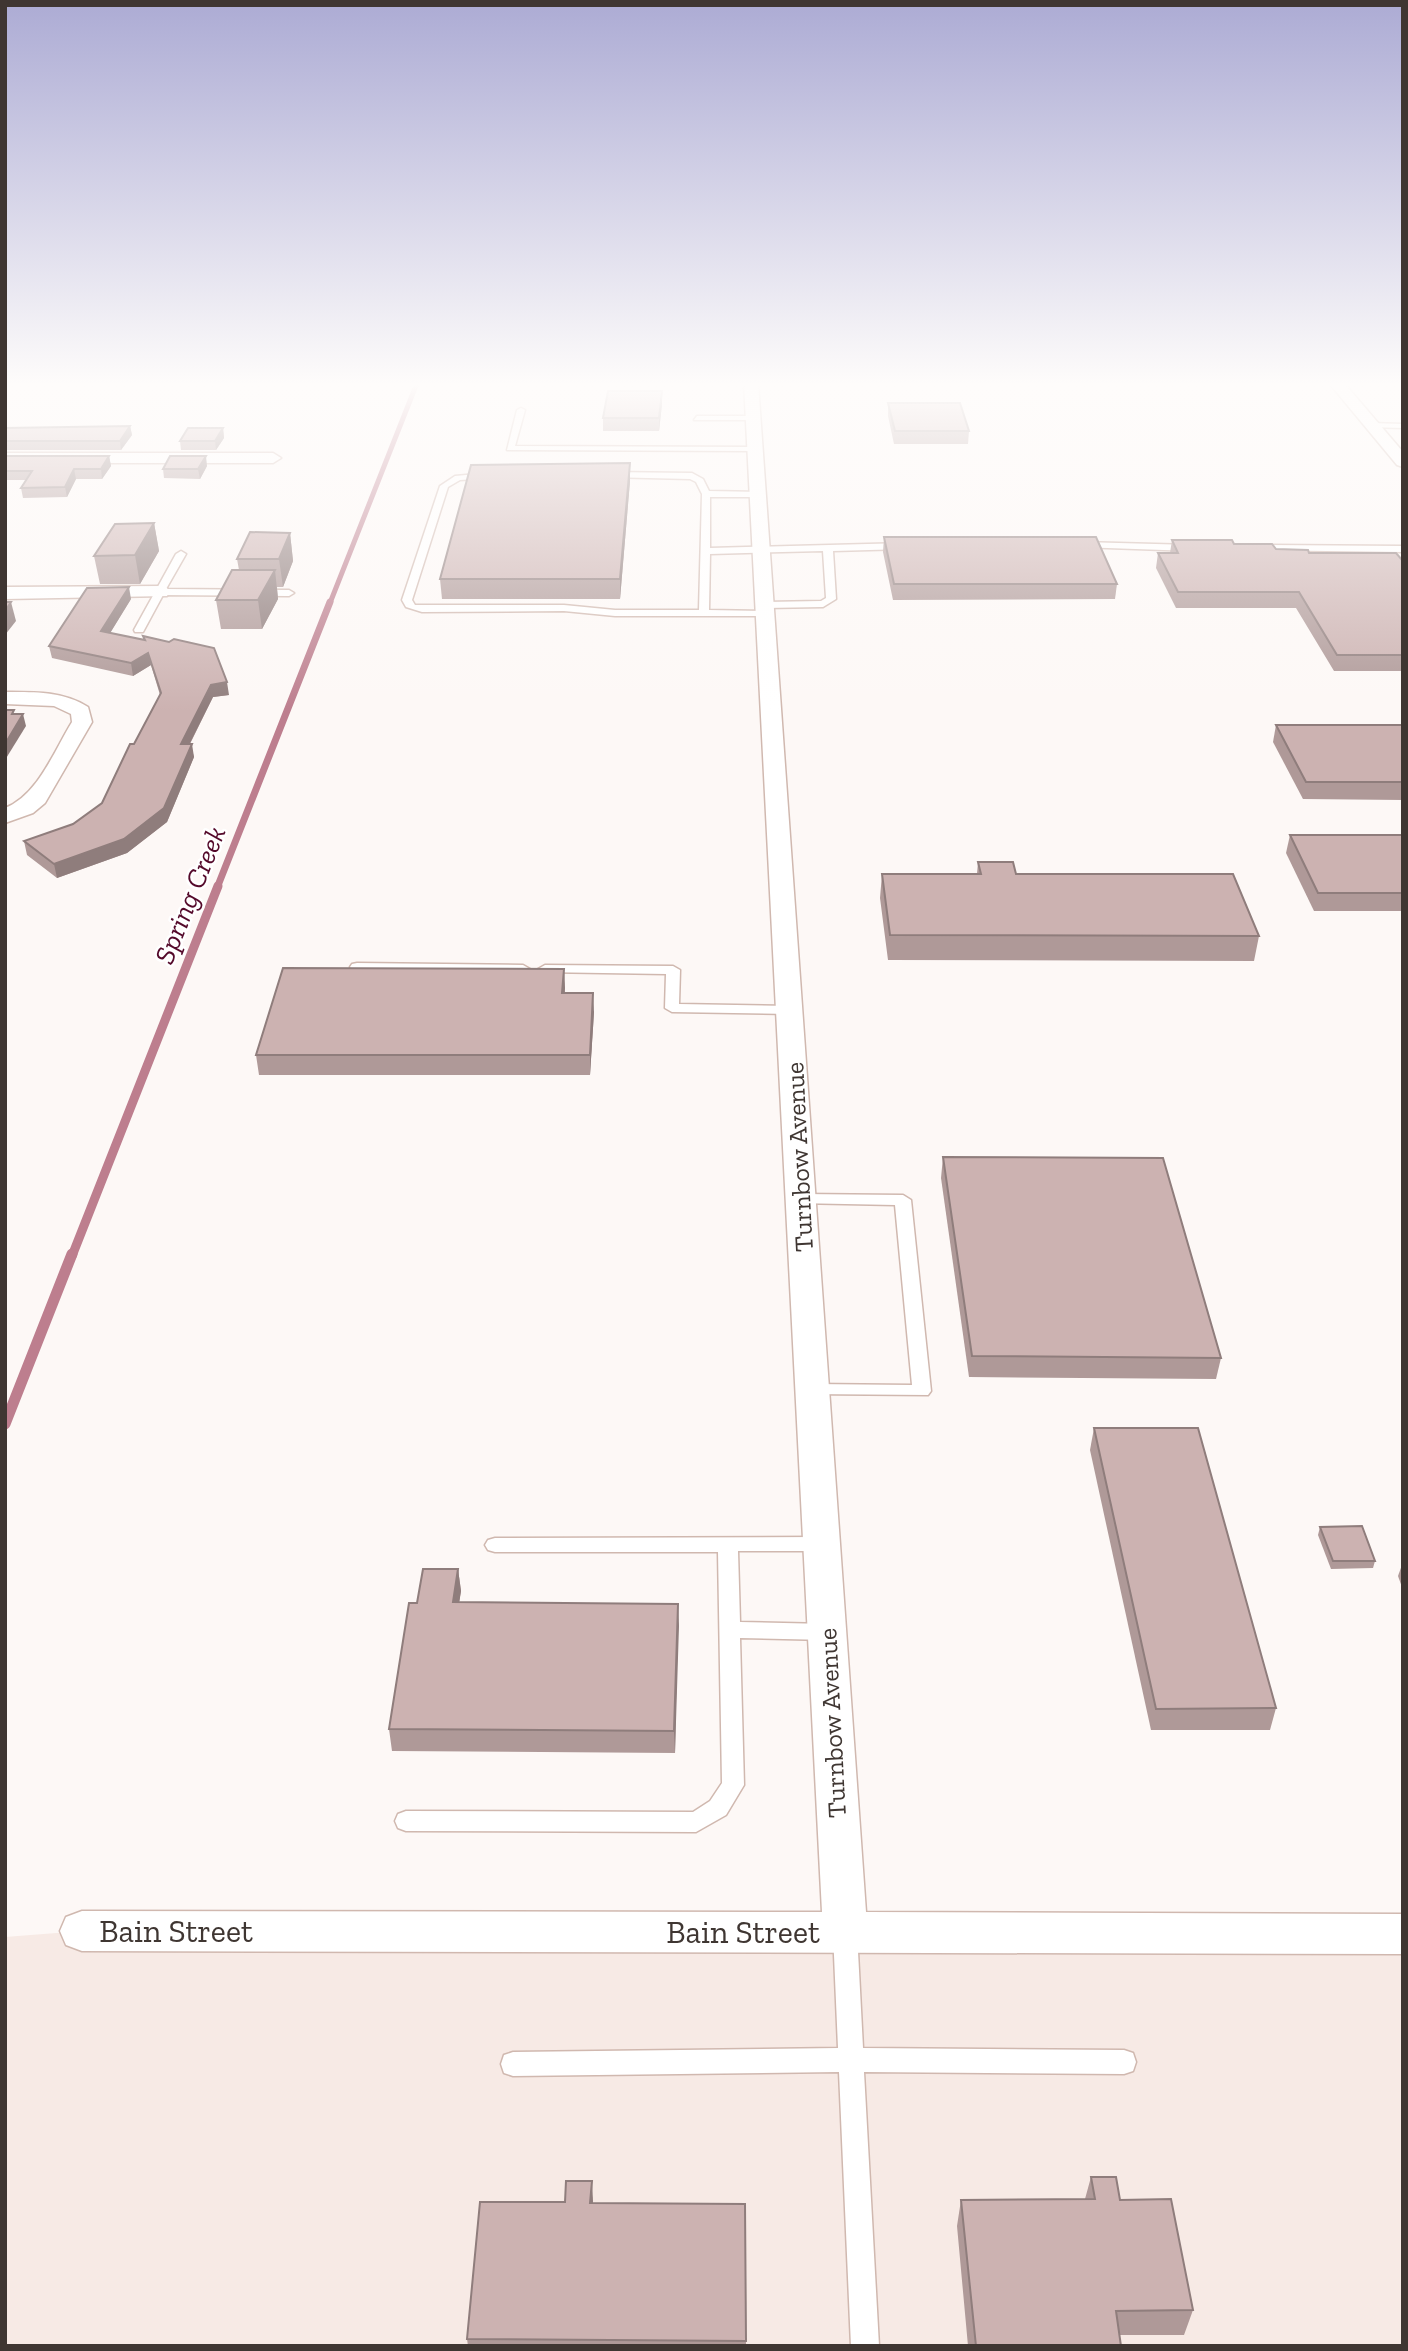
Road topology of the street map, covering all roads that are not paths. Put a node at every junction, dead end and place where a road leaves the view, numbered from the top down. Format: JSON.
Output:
{"nodes":[{"id":1,"x":441,"y":493,"type":"edge"},
{"id":2,"x":759,"y":494,"type":"joint"},
{"id":3,"x":706,"y":495,"type":"joint"},
{"id":4,"x":1074,"y":544,"type":"edge"},
{"id":5,"x":916,"y":546,"type":"edge"},
{"id":6,"x":1207,"y":548,"type":"edge"},
{"id":7,"x":1246,"y":548,"type":"edge"},
{"id":8,"x":828,"y":549,"type":"junction"},
{"id":9,"x":1403,"y":549,"type":"edge"},
{"id":10,"x":705,"y":551,"type":"junction"},
{"id":11,"x":762,"y":551,"type":"junction"},
{"id":12,"x":181,"y":554,"type":"dead end"},
{"id":13,"x":5,"y":593,"type":"edge"},
{"id":14,"x":160,"y":593,"type":"junction"},
{"id":15,"x":289,"y":593,"type":"dead end"},
{"id":16,"x":765,"y":609,"type":"junction"},
{"id":17,"x":704,"y":613,"type":"junction"},
{"id":18,"x":139,"y":629,"type":"dead end"},
{"id":19,"x":5,"y":698,"type":"edge"},
{"id":20,"x":6,"y":816,"type":"edge"},
{"id":21,"x":357,"y":967,"type":"edge"},
{"id":22,"x":790,"y":1010,"type":"junction"},
{"id":23,"x":801,"y":1199,"type":"junction"},
{"id":24,"x":813,"y":1390,"type":"junction"},
{"id":25,"x":728,"y":1544,"type":"junction"},
{"id":26,"x":821,"y":1544,"type":"junction"},
{"id":27,"x":495,"y":1545,"type":"dead end"},
{"id":28,"x":729,"y":1630,"type":"junction"},
{"id":29,"x":827,"y":1632,"type":"junction"},
{"id":30,"x":406,"y":1821,"type":"dead end"},
{"id":31,"x":82,"y":1931,"type":"dead end"},
{"id":32,"x":845,"y":1932,"type":"junction"},
{"id":33,"x":1403,"y":1934,"type":"edge"},
{"id":34,"x":851,"y":2060,"type":"junction"},
{"id":35,"x":1124,"y":2062,"type":"dead end"},
{"id":36,"x":513,"y":2064,"type":"dead end"},
{"id":37,"x":864,"y":2346,"type":"edge"}],
"edges":[{"from":1,"to":17,"type":"lane"},
{"from":2,"to":3,"type":"lane"},
{"from":2,"to":11,"type":"street","name":"Turnbow Avenue"},
{"from":3,"to":10,"type":"lane"},
{"from":4,"to":6,"type":"lane"},
{"from":5,"to":8,"type":"lane"},
{"from":7,"to":9,"type":"lane"},
{"from":8,"to":11,"type":"lane"},
{"from":8,"to":16,"type":"lane"},
{"from":10,"to":11,"type":"lane"},
{"from":10,"to":17,"type":"lane"},
{"from":11,"to":16,"type":"street","name":"Turnbow Avenue"},
{"from":12,"to":14,"type":"lane"},
{"from":13,"to":14,"type":"street"},
{"from":14,"to":15,"type":"lane"},
{"from":14,"to":18,"type":"lane"},
{"from":16,"to":17,"type":"lane"},
{"from":16,"to":22,"type":"street","name":"Turnbow Avenue"},
{"from":19,"to":20,"type":"street"},
{"from":21,"to":22,"type":"lane"},
{"from":22,"to":23,"type":"street","name":"Turnbow Avenue"},
{"from":23,"to":24,"type":"street","name":"Turnbow Avenue"},
{"from":23,"to":24,"type":"lane"},
{"from":24,"to":26,"type":"street","name":"Turnbow Avenue"},
{"from":25,"to":26,"type":"lane"},
{"from":25,"to":27,"type":"lane"},
{"from":25,"to":28,"type":"lane"},
{"from":26,"to":29,"type":"street","name":"Turnbow Avenue"},
{"from":28,"to":29,"type":"lane"},
{"from":28,"to":30,"type":"lane"},
{"from":29,"to":32,"type":"street","name":"Turnbow Avenue"},
{"from":31,"to":32,"type":"street","name":"Bain Street"},
{"from":32,"to":33,"type":"street","name":"Bain Street"},
{"from":32,"to":34,"type":"lane"},
{"from":34,"to":35,"type":"lane"},
{"from":34,"to":36,"type":"lane"},
{"from":34,"to":37,"type":"lane"}]}
